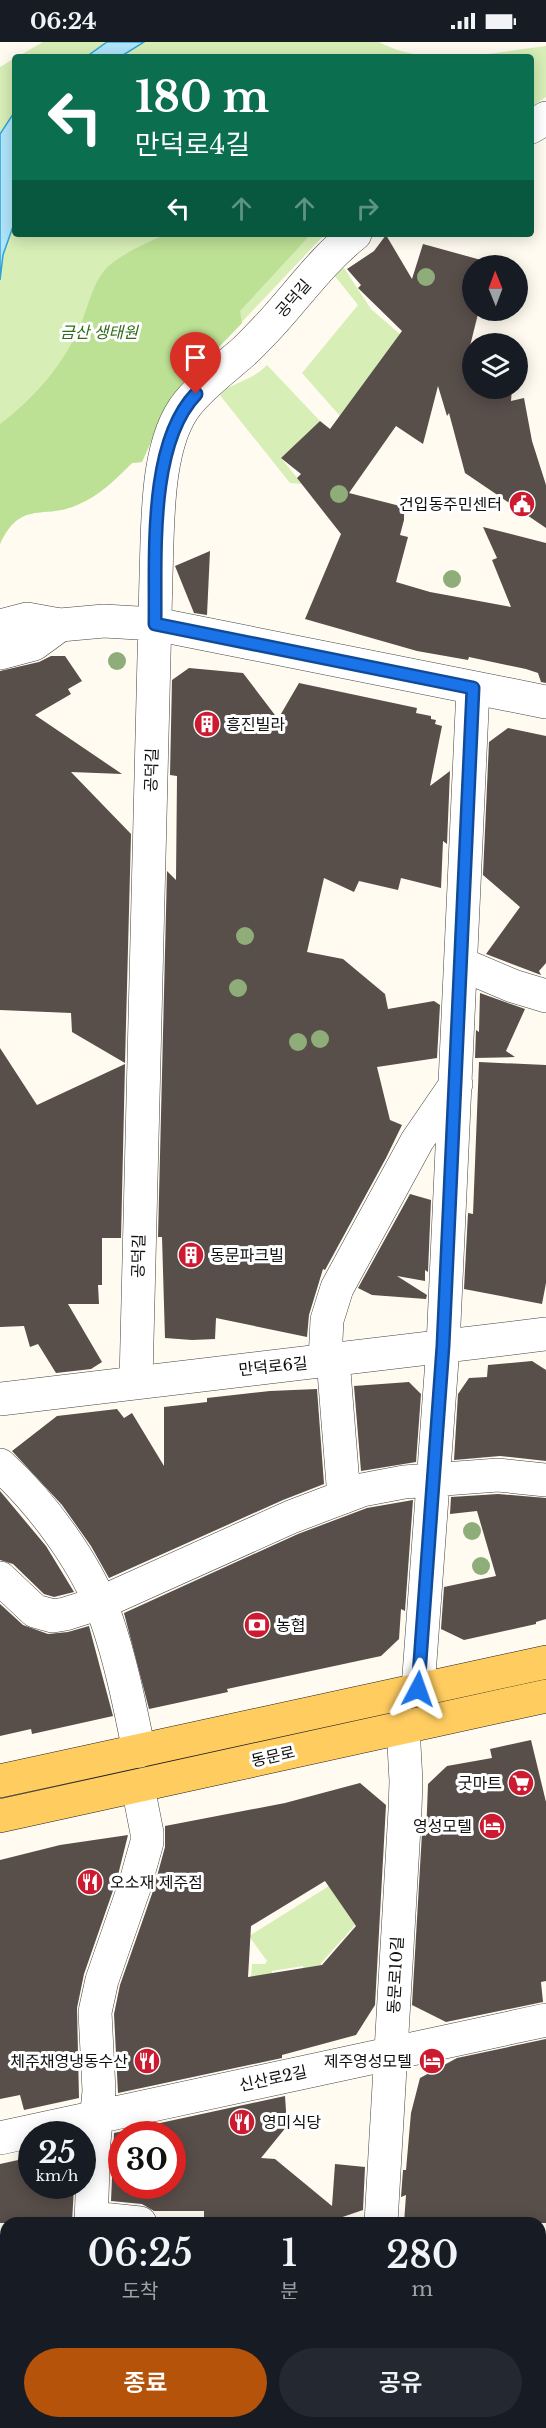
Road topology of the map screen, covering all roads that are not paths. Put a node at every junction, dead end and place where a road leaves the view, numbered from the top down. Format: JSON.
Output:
{"nodes":[{"id":1,"x":352,"y":237,"type":"edge"},
{"id":2,"x":155,"y":624,"type":"junction"},
{"id":3,"x":60,"y":625,"type":"junction"},
{"id":4,"x":0,"y":626,"type":"edge"},
{"id":5,"x":0,"y":653,"type":"edge"},
{"id":6,"x":473,"y":688,"type":"junction"},
{"id":7,"x":546,"y":702,"type":"edge"},
{"id":8,"x":461,"y":964,"type":"junction"},
{"id":9,"x":546,"y":996,"type":"edge"},
{"id":10,"x":456,"y":1084,"type":"junction"},
{"id":11,"x":546,"y":1334,"type":"edge"},
{"id":12,"x":443,"y":1346,"type":"junction"},
{"id":13,"x":329,"y":1360,"type":"junction"},
{"id":14,"x":136,"y":1381,"type":"junction"},
{"id":15,"x":0,"y":1399,"type":"edge"},
{"id":16,"x":0,"y":1465,"type":"edge"},
{"id":17,"x":546,"y":1480,"type":"edge"},
{"id":18,"x":434,"y":1481,"type":"junction"},
{"id":19,"x":344,"y":1497,"type":"junction"},
{"id":20,"x":0,"y":1578,"type":"edge"},
{"id":21,"x":100,"y":1603,"type":"junction"},
{"id":22,"x":546,"y":1662,"type":"edge"},
{"id":23,"x":418,"y":1689,"type":"junction"},
{"id":24,"x":546,"y":1696,"type":"edge"},
{"id":25,"x":403,"y":1727,"type":"junction"},
{"id":26,"x":139,"y":1751,"type":"junction"},
{"id":27,"x":0,"y":1781,"type":"edge"},
{"id":28,"x":138,"y":1787,"type":"junction"},
{"id":29,"x":0,"y":1816,"type":"edge"},
{"id":30,"x":546,"y":2020,"type":"edge"},
{"id":31,"x":391,"y":2052,"type":"junction"},
{"id":32,"x":97,"y":2116,"type":"junction"},
{"id":33,"x":0,"y":2138,"type":"edge"},
{"id":34,"x":92,"y":2217,"type":"edge"},
{"id":35,"x":374,"y":2217,"type":"edge"}],
"edges":[{"from":1,"to":2,"type":"street","name":"공덕길"},
{"from":2,"to":3,"type":"street"},
{"from":2,"to":6,"type":"street"},
{"from":2,"to":14,"type":"street","name":"공덕길"},
{"from":3,"to":4,"type":"street"},
{"from":3,"to":5,"type":"street"},
{"from":6,"to":7,"type":"street"},
{"from":6,"to":8,"type":"street"},
{"from":8,"to":9,"type":"street"},
{"from":8,"to":10,"type":"street"},
{"from":10,"to":12,"type":"street"},
{"from":10,"to":13,"type":"street"},
{"from":11,"to":12,"type":"street","name":"만덕로6길"},
{"from":12,"to":13,"type":"street","name":"만덕로6길"},
{"from":12,"to":18,"type":"street"},
{"from":13,"to":14,"type":"street","name":"만덕로6길"},
{"from":13,"to":19,"type":"street"},
{"from":14,"to":15,"type":"street","name":"만덕로6길"},
{"from":16,"to":21,"type":"street"},
{"from":17,"to":18,"type":"street"},
{"from":18,"to":19,"type":"street"},
{"from":18,"to":23,"type":"street"},
{"from":19,"to":21,"type":"street"},
{"from":20,"to":21,"type":"street"},
{"from":21,"to":26,"type":"street"},
{"from":22,"to":23,"type":"main road","name":"동문로"},
{"from":23,"to":26,"type":"main road","name":"동문로"},
{"from":24,"to":25,"type":"main road","name":"동문로"},
{"from":25,"to":28,"type":"main road","name":"동문로"},
{"from":25,"to":31,"type":"street","name":"동문로10길"},
{"from":26,"to":27,"type":"main road","name":"동문로"},
{"from":28,"to":29,"type":"main road","name":"동문로"},
{"from":28,"to":32,"type":"street"},
{"from":30,"to":31,"type":"street","name":"신산로2길"},
{"from":31,"to":32,"type":"street","name":"신산로2길"},
{"from":31,"to":35,"type":"street","name":"동문로10길"},
{"from":32,"to":33,"type":"street","name":"신산로2길"},
{"from":32,"to":34,"type":"street"}]}
